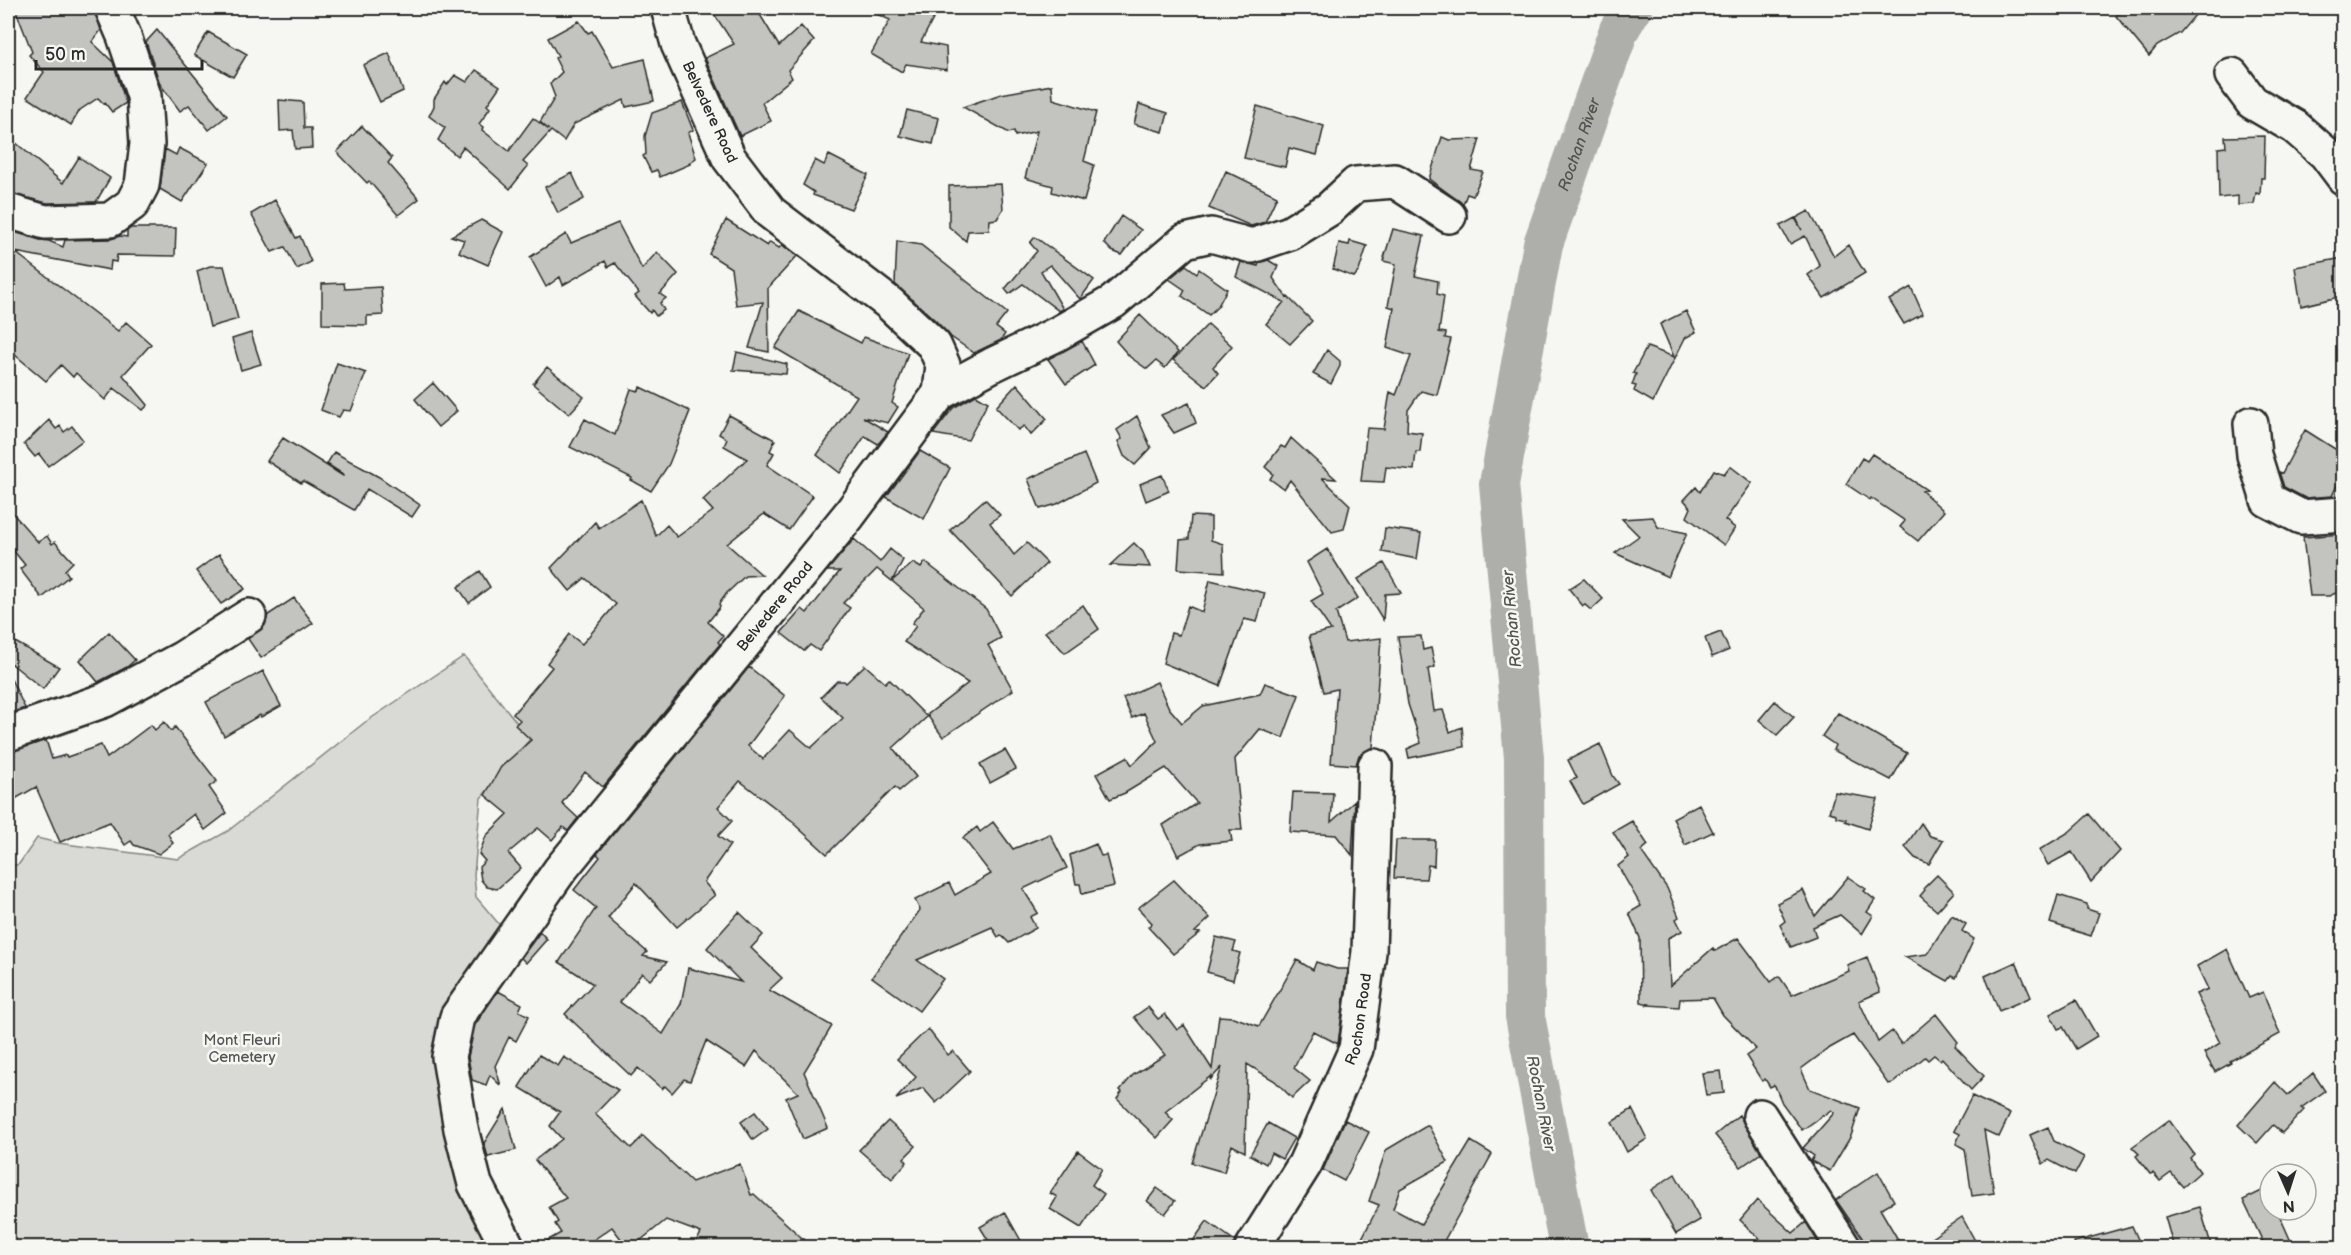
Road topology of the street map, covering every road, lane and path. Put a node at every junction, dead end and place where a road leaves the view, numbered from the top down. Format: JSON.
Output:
{"nodes":[{"id":1,"x":112,"y":8,"type":"edge"},
{"id":2,"x":668,"y":8,"type":"edge"},
{"id":3,"x":2232,"y":75,"type":"dead end"},
{"id":4,"x":2343,"y":178,"type":"edge"},
{"id":5,"x":8,"y":211,"type":"edge"},
{"id":6,"x":1449,"y":216,"type":"dead end"},
{"id":7,"x":940,"y":393,"type":"junction"},
{"id":8,"x":2251,"y":423,"type":"dead end"},
{"id":9,"x":2343,"y":514,"type":"edge"},
{"id":10,"x":249,"y":616,"type":"dead end"},
{"id":11,"x":8,"y":734,"type":"edge"},
{"id":12,"x":1375,"y":766,"type":"dead end"},
{"id":13,"x":1760,"y":1116,"type":"dead end"},
{"id":14,"x":508,"y":1248,"type":"edge"},
{"id":15,"x":1252,"y":1248,"type":"edge"},
{"id":16,"x":1844,"y":1248,"type":"edge"}],
"edges":[{"from":1,"to":5,"type":"street"},
{"from":2,"to":7,"type":"street","name":"Belvedere Road"},
{"from":3,"to":4,"type":"street"},
{"from":6,"to":7,"type":"street"},
{"from":7,"to":14,"type":"street","name":"Belvedere Road"},
{"from":8,"to":9,"type":"street"},
{"from":10,"to":11,"type":"street"},
{"from":12,"to":15,"type":"street","name":"Rochon Road"},
{"from":13,"to":16,"type":"street"}]}
